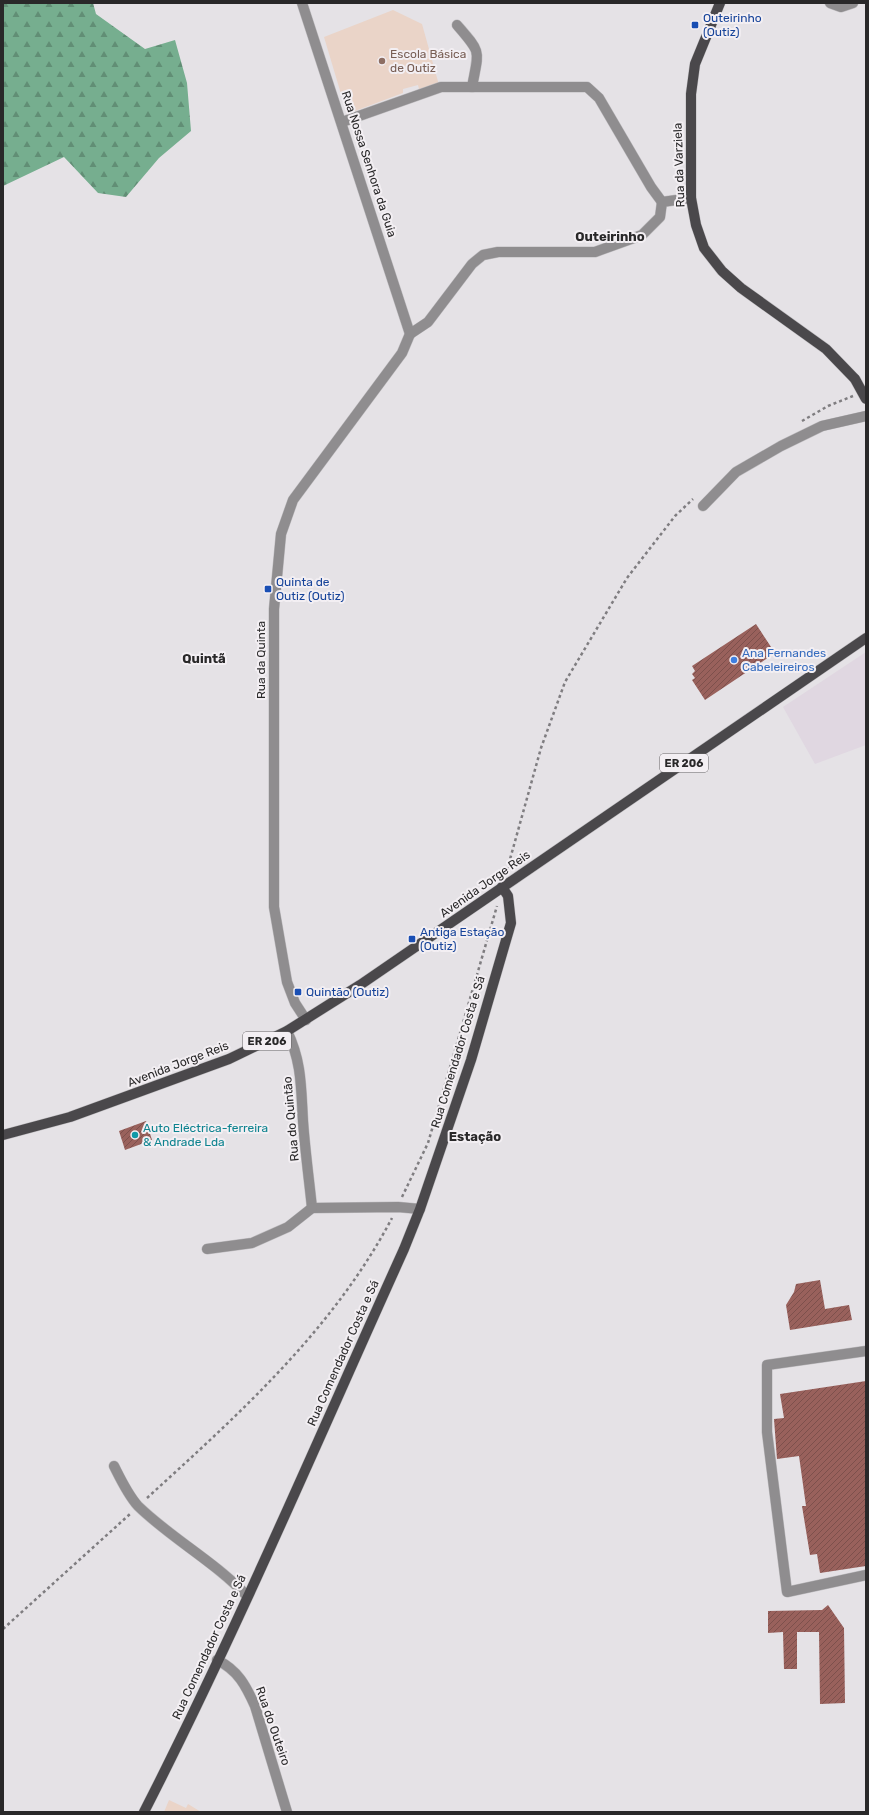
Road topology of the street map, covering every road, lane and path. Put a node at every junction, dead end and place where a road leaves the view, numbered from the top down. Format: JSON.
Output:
{"nodes":[{"id":1,"x":302,"y":3,"type":"edge"},
{"id":2,"x":720,"y":3,"type":"edge"},
{"id":3,"x":830,"y":3,"type":"edge"},
{"id":4,"x":852,"y":3,"type":"edge"},
{"id":5,"x":457,"y":25,"type":"dead end"},
{"id":6,"x":472,"y":87,"type":"junction"},
{"id":7,"x":342,"y":122,"type":"junction"},
{"id":8,"x":692,"y":198,"type":"junction"},
{"id":9,"x":662,"y":202,"type":"junction"},
{"id":10,"x":410,"y":334,"type":"junction"},
{"id":11,"x":863,"y":396,"type":"edge"},
{"id":12,"x":866,"y":416,"type":"edge"},
{"id":13,"x":801,"y":422,"type":"dead end"},
{"id":14,"x":695,"y":497,"type":"dead end"},
{"id":15,"x":703,"y":506,"type":"dead end"},
{"id":16,"x":866,"y":638,"type":"edge"},
{"id":17,"x":502,"y":887,"type":"junction"},
{"id":18,"x":306,"y":1020,"type":"junction"},
{"id":19,"x":287,"y":1031,"type":"junction"},
{"id":20,"x":3,"y":1135,"type":"edge"},
{"id":21,"x":398,"y":1207,"type":"junction"},
{"id":22,"x":312,"y":1208,"type":"junction"},
{"id":23,"x":420,"y":1209,"type":"junction"},
{"id":24,"x":207,"y":1249,"type":"dead end"},
{"id":25,"x":866,"y":1351,"type":"edge"},
{"id":26,"x":114,"y":1466,"type":"dead end"},
{"id":27,"x":139,"y":1506,"type":"junction"},
{"id":28,"x":866,"y":1575,"type":"edge"},
{"id":29,"x":247,"y":1596,"type":"junction"},
{"id":30,"x":3,"y":1628,"type":"edge"},
{"id":31,"x":218,"y":1660,"type":"junction"},
{"id":32,"x":144,"y":1812,"type":"edge"},
{"id":33,"x":287,"y":1812,"type":"edge"}],
"edges":[{"from":1,"to":7,"type":"street","name":"Rua Nossa Senhora da Guia"},
{"from":2,"to":8,"type":"main road","name":"Rua da Varziela"},
{"from":3,"to":4,"type":"street"},
{"from":5,"to":6,"type":"street"},
{"from":6,"to":7,"type":"street"},
{"from":6,"to":9,"type":"street"},
{"from":7,"to":10,"type":"street","name":"Rua Nossa Senhora da Guia"},
{"from":8,"to":9,"type":"street"},
{"from":8,"to":11,"type":"main road","name":"Rua da Varziela","bridge":true},
{"from":9,"to":10,"type":"street"},
{"from":10,"to":18,"type":"street","name":"Rua da Quinta"},
{"from":11,"to":13,"type":"path"},
{"from":12,"to":15,"type":"street"},
{"from":14,"to":17,"type":"path"},
{"from":16,"to":17,"type":"main road","name":"Avenida Jorge Reis","number":"ER 206"},
{"from":17,"to":18,"type":"main road","name":"Avenida Jorge Reis","number":"ER 206"},
{"from":17,"to":21,"type":"path"},
{"from":17,"to":23,"type":"main road","name":"Rua Comendador Costa e Sá"},
{"from":18,"to":19,"type":"main road","name":"Avenida Jorge Reis","number":"ER 206"},
{"from":19,"to":20,"type":"main road","name":"Avenida Jorge Reis","number":"ER 206"},
{"from":19,"to":22,"type":"street","name":"Rua do Quintão"},
{"from":21,"to":22,"type":"street"},
{"from":21,"to":23,"type":"street"},
{"from":21,"to":27,"type":"path"},
{"from":22,"to":24,"type":"street"},
{"from":23,"to":29,"type":"main road","name":"Rua Comendador Costa e Sá"},
{"from":25,"to":28,"type":"street"},
{"from":26,"to":27,"type":"street"},
{"from":27,"to":29,"type":"street"},
{"from":27,"to":30,"type":"path"},
{"from":29,"to":31,"type":"main road","name":"Rua Comendador Costa e Sá"},
{"from":31,"to":32,"type":"main road","name":"Rua Comendador Costa e Sá"},
{"from":31,"to":33,"type":"street","name":"Rua do Outeiro"}]}
